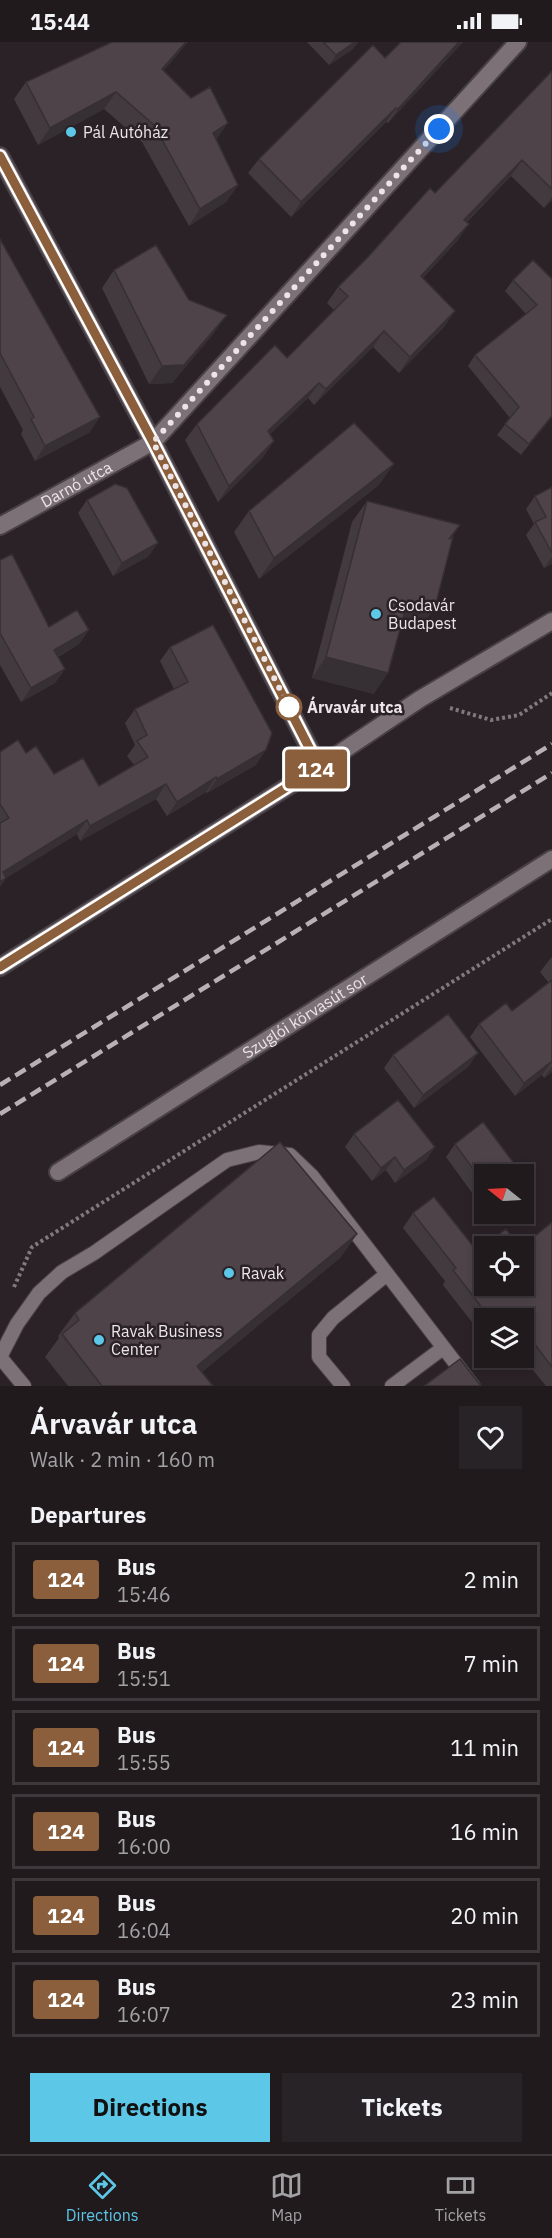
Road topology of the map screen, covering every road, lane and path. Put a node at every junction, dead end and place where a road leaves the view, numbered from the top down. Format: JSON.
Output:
{"nodes":[{"id":1,"x":518,"y":42,"type":"edge"},
{"id":2,"x":0,"y":156,"type":"edge"},
{"id":3,"x":153,"y":442,"type":"junction"},
{"id":4,"x":0,"y":526,"type":"edge"},
{"id":5,"x":552,"y":621,"type":"edge"},
{"id":6,"x":552,"y":693,"type":"edge"},
{"id":7,"x":420,"y":699,"type":"junction"},
{"id":8,"x":319,"y":767,"type":"junction"},
{"id":9,"x":552,"y":859,"type":"edge"},
{"id":10,"x":552,"y":919,"type":"edge"},
{"id":11,"x":0,"y":967,"type":"edge"},
{"id":12,"x":58,"y":1172,"type":"dead end"},
{"id":13,"x":387,"y":1274,"type":"junction"},
{"id":14,"x":13,"y":1291,"type":"dead end"},
{"id":15,"x":443,"y":1348,"type":"junction"},
{"id":16,"x":0,"y":1357,"type":"edge"},
{"id":17,"x":24,"y":1386,"type":"edge"},
{"id":18,"x":343,"y":1386,"type":"edge"},
{"id":19,"x":392,"y":1386,"type":"edge"},
{"id":20,"x":473,"y":1386,"type":"edge"}],
"edges":[{"from":1,"to":3,"type":"street","name":"Darnó utca"},
{"from":2,"to":3,"type":"street"},
{"from":3,"to":4,"type":"street","name":"Darnó utca"},
{"from":3,"to":8,"type":"street"},
{"from":5,"to":7,"type":"street"},
{"from":6,"to":7,"type":"path"},
{"from":7,"to":8,"type":"street"},
{"from":8,"to":11,"type":"street"},
{"from":9,"to":12,"type":"street","name":"Szuglói körvasút sor"},
{"from":10,"to":14,"type":"path"},
{"from":13,"to":15,"type":"lane"},
{"from":13,"to":16,"type":"lane"},
{"from":13,"to":18,"type":"lane"},
{"from":15,"to":19,"type":"lane"},
{"from":15,"to":20,"type":"lane"},
{"from":16,"to":17,"type":"lane"}]}
